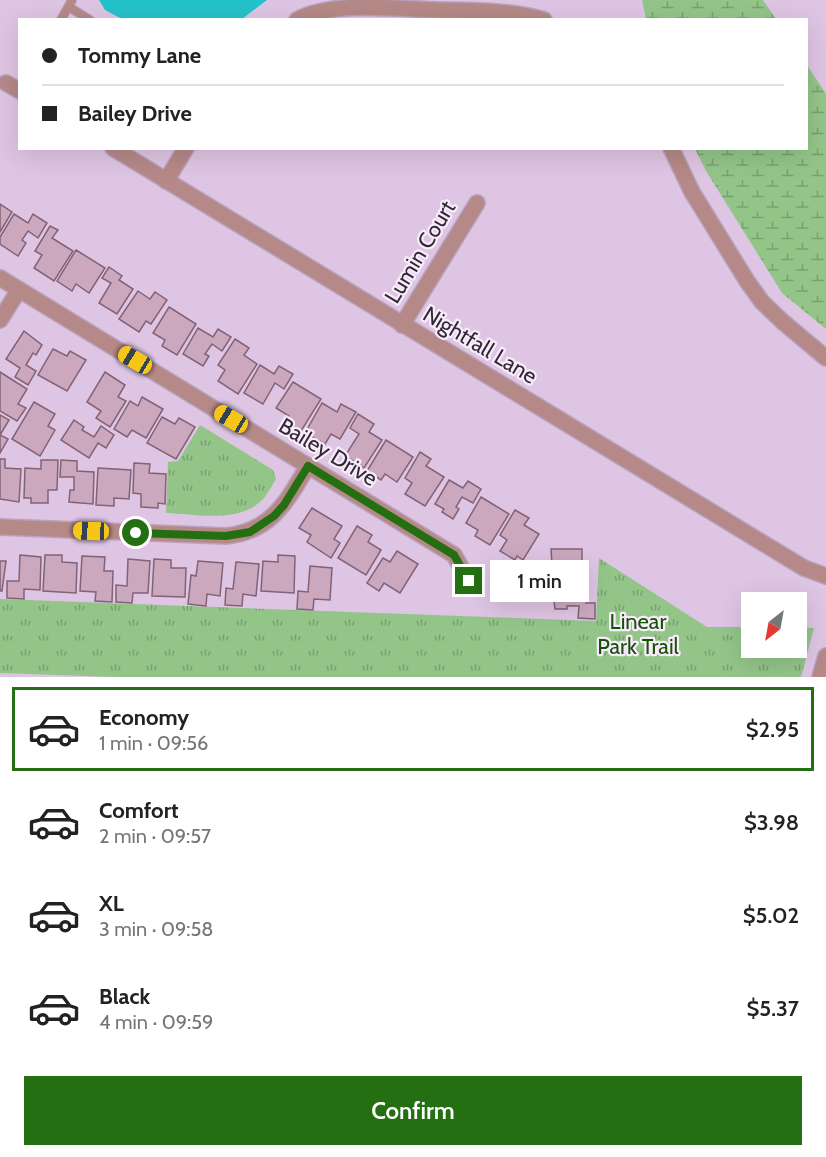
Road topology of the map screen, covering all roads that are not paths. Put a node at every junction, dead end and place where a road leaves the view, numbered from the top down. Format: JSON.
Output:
{"nodes":[{"id":1,"x":70,"y":4,"type":"edge"},
{"id":2,"x":327,"y":5,"type":"edge"},
{"id":3,"x":63,"y":18,"type":"edge"},
{"id":4,"x":88,"y":18,"type":"edge"},
{"id":5,"x":301,"y":18,"type":"edge"},
{"id":6,"x":533,"y":18,"type":"edge"},
{"id":7,"x":116,"y":150,"type":"edge"},
{"id":8,"x":185,"y":150,"type":"edge"},
{"id":9,"x":672,"y":150,"type":"edge"},
{"id":10,"x":166,"y":181,"type":"junction"},
{"id":11,"x":477,"y":203,"type":"dead end"},
{"id":12,"x":0,"y":278,"type":"edge"},
{"id":13,"x":19,"y":290,"type":"junction"},
{"id":14,"x":0,"y":320,"type":"edge"},
{"id":15,"x":402,"y":325,"type":"junction"},
{"id":16,"x":826,"y":358,"type":"edge"},
{"id":17,"x":308,"y":466,"type":"junction"},
{"id":18,"x":0,"y":527,"type":"edge"},
{"id":19,"x":826,"y":576,"type":"edge"},
{"id":20,"x":469,"y":581,"type":"dead end"},
{"id":21,"x":826,"y":656,"type":"edge"},
{"id":22,"x":820,"y":677,"type":"edge"}],
"edges":[{"from":1,"to":3,"type":"lane"},
{"from":1,"to":4,"type":"lane"},
{"from":2,"to":5,"type":"street"},
{"from":2,"to":6,"type":"street"},
{"from":7,"to":10,"type":"street","name":"Nightfall Lane"},
{"from":8,"to":10,"type":"street"},
{"from":9,"to":16,"type":"street"},
{"from":10,"to":15,"type":"street","name":"Nightfall Lane"},
{"from":11,"to":15,"type":"street","name":"Lumin Court"},
{"from":12,"to":13,"type":"street","name":"Bailey Drive"},
{"from":13,"to":14,"type":"street"},
{"from":13,"to":17,"type":"street","name":"Bailey Drive"},
{"from":15,"to":19,"type":"street","name":"Nightfall Lane"},
{"from":17,"to":18,"type":"street"},
{"from":17,"to":20,"type":"street","name":"Bailey Drive"},
{"from":21,"to":22,"type":"street"}]}
